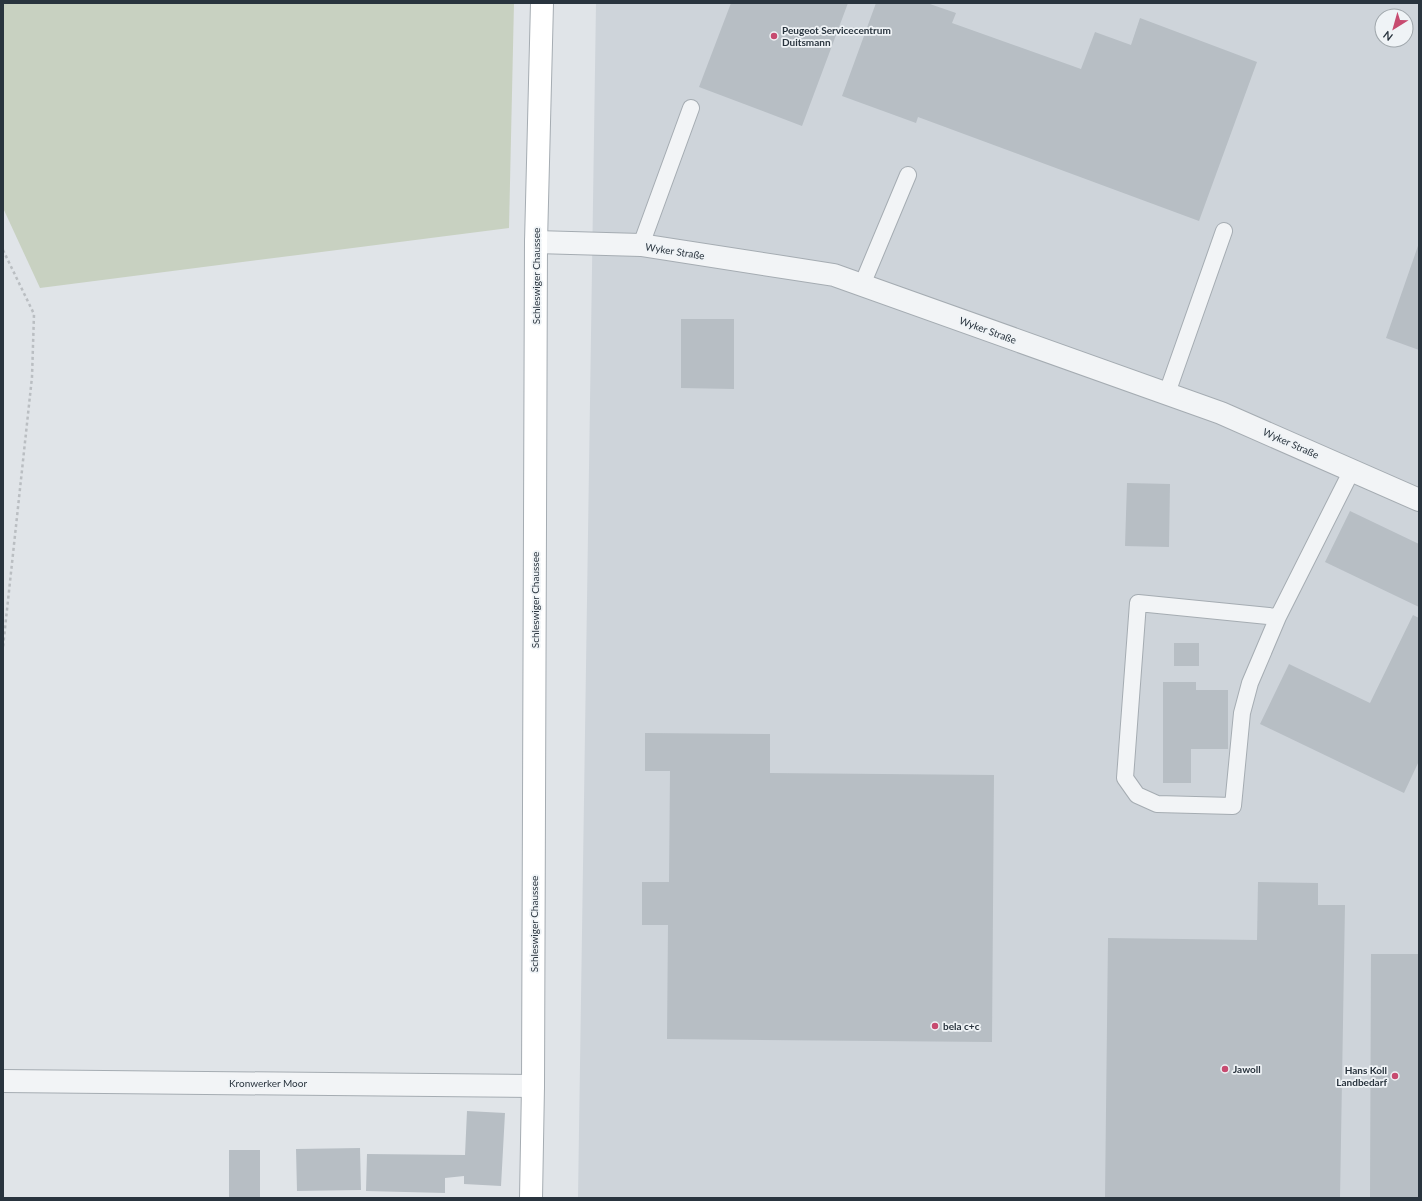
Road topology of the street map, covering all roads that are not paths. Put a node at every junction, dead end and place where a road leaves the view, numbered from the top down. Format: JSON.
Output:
{"nodes":[{"id":1,"x":542,"y":3,"type":"edge"},
{"id":2,"x":691,"y":108,"type":"dead end"},
{"id":3,"x":908,"y":176,"type":"dead end"},
{"id":4,"x":1224,"y":231,"type":"dead end"},
{"id":5,"x":536,"y":242,"type":"junction"},
{"id":6,"x":641,"y":245,"type":"junction"},
{"id":7,"x":862,"y":285,"type":"junction"},
{"id":8,"x":1167,"y":393,"type":"junction"},
{"id":9,"x":1352,"y":470,"type":"junction"},
{"id":10,"x":1419,"y":500,"type":"edge"},
{"id":11,"x":1278,"y":618,"type":"junction"},
{"id":12,"x":3,"y":1081,"type":"edge"},
{"id":13,"x":533,"y":1086,"type":"junction"},
{"id":14,"x":531,"y":1198,"type":"edge"}],
"edges":[{"from":1,"to":5,"type":"main road","name":"Schleswiger Chaussee"},
{"from":2,"to":6,"type":"lane"},
{"from":3,"to":7,"type":"lane"},
{"from":4,"to":8,"type":"lane"},
{"from":5,"to":6,"type":"street","name":"Wyker Straße"},
{"from":5,"to":13,"type":"main road","name":"Schleswiger Chaussee"},
{"from":6,"to":7,"type":"street","name":"Wyker Straße"},
{"from":7,"to":8,"type":"street","name":"Wyker Straße"},
{"from":8,"to":9,"type":"street","name":"Wyker Straße"},
{"from":9,"to":10,"type":"street","name":"Wyker Straße"},
{"from":9,"to":11,"type":"lane"},
{"from":11,"to":11,"type":"lane"},
{"from":12,"to":13,"type":"street","name":"Kronwerker Moor"},
{"from":13,"to":14,"type":"main road","name":"Schleswiger Chaussee"}]}
